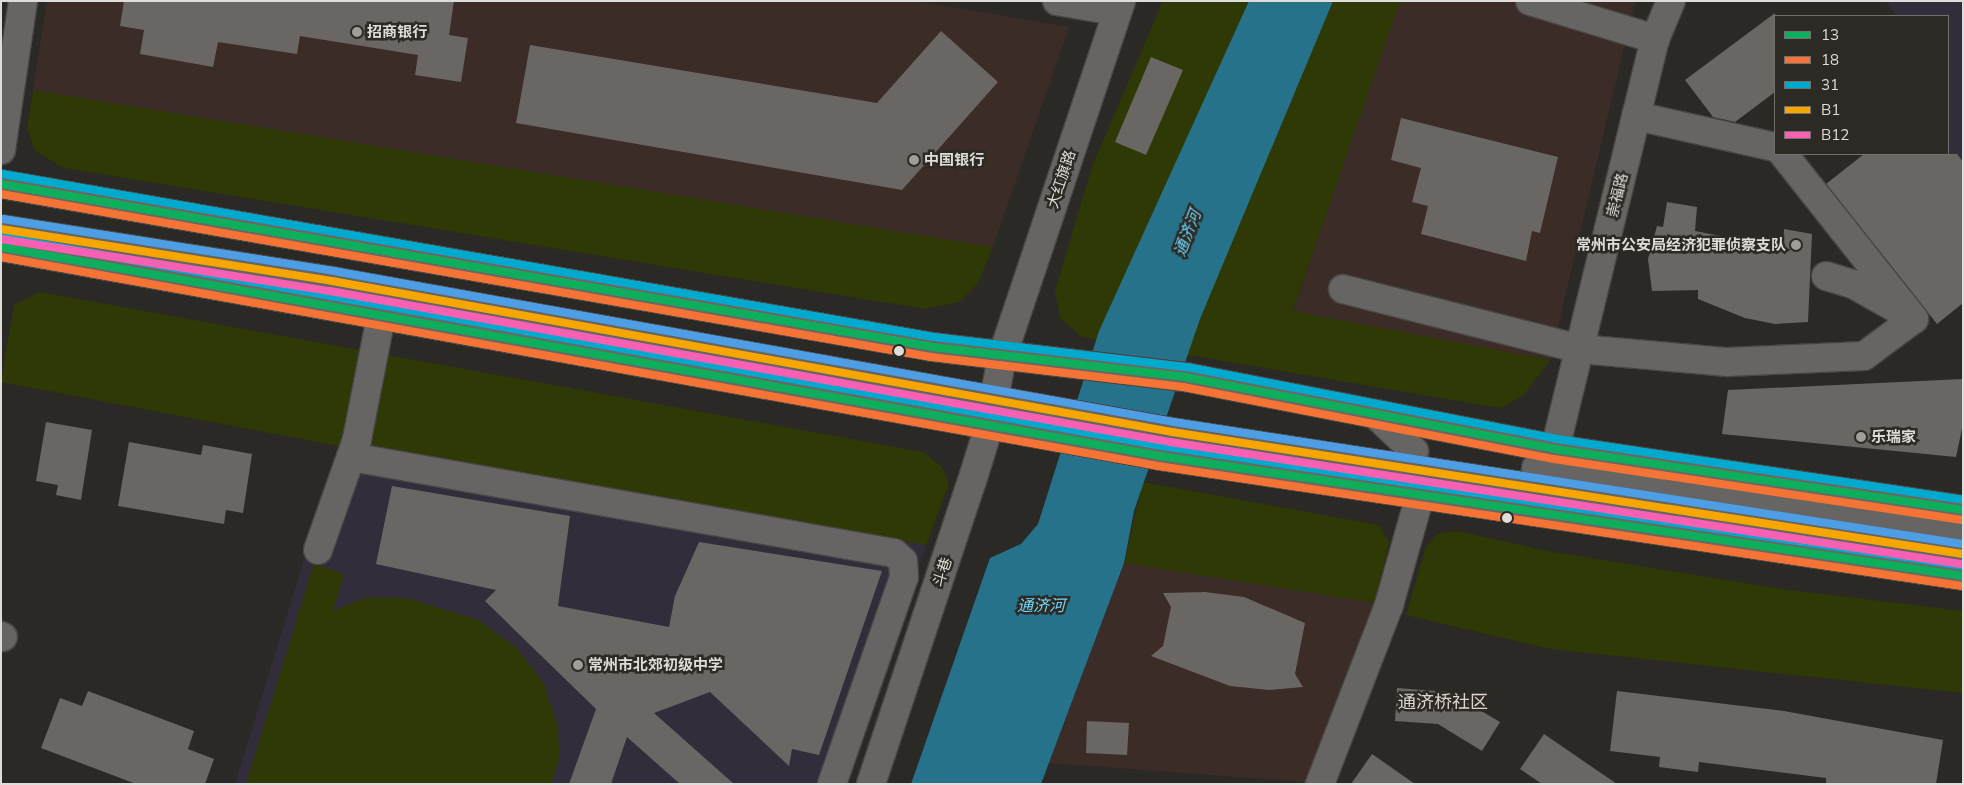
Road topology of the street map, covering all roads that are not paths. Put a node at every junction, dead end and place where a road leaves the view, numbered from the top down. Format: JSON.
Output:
{"nodes":[{"id":1,"x":23,"y":1,"type":"edge"},
{"id":2,"x":1057,"y":1,"type":"edge"},
{"id":3,"x":1530,"y":1,"type":"edge"},
{"id":4,"x":1672,"y":1,"type":"edge"},
{"id":5,"x":1119,"y":6,"type":"edge"},
{"id":6,"x":1655,"y":39,"type":"junction"},
{"id":7,"x":1636,"y":116,"type":"junction"},
{"id":8,"x":1774,"y":147,"type":"edge"},
{"id":9,"x":1,"y":150,"type":"edge"},
{"id":10,"x":1784,"y":155,"type":"edge"},
{"id":11,"x":1,"y":184,"type":"edge"},
{"id":12,"x":1,"y":212,"type":"edge"},
{"id":13,"x":1,"y":229,"type":"edge"},
{"id":14,"x":1,"y":247,"type":"edge"},
{"id":15,"x":1826,"y":276,"type":"dead end"},
{"id":16,"x":1343,"y":289,"type":"dead end"},
{"id":17,"x":381,"y":317,"type":"junction"},
{"id":18,"x":1914,"y":319,"type":"junction"},
{"id":19,"x":1580,"y":349,"type":"junction"},
{"id":20,"x":1002,"y":356,"type":"junction"},
{"id":21,"x":992,"y":405,"type":"junction"},
{"id":22,"x":1375,"y":414,"type":"junction"},
{"id":23,"x":1175,"y":424,"type":"junction"},
{"id":24,"x":1555,"y":449,"type":"junction"},
{"id":25,"x":1414,"y":450,"type":"junction"},
{"id":26,"x":351,"y":456,"type":"junction"},
{"id":27,"x":1421,"y":492,"type":"junction"},
{"id":28,"x":1963,"y":510,"type":"edge"},
{"id":29,"x":1963,"y":529,"type":"edge"},
{"id":30,"x":318,"y":550,"type":"dead end"},
{"id":31,"x":1963,"y":554,"type":"edge"},
{"id":32,"x":1963,"y":576,"type":"edge"},
{"id":33,"x":832,"y":784,"type":"edge"},
{"id":34,"x":871,"y":784,"type":"edge"},
{"id":35,"x":1320,"y":784,"type":"edge"}],
"edges":[{"from":1,"to":9,"type":"street"},
{"from":2,"to":5,"type":"street"},
{"from":3,"to":6,"type":"street"},
{"from":4,"to":6,"type":"street","name":"崇福路"},
{"from":5,"to":20,"type":"street","name":"大红旗路"},
{"from":6,"to":7,"type":"street","name":"崇福路"},
{"from":7,"to":8,"type":"street"},
{"from":7,"to":19,"type":"street","name":"崇福路"},
{"from":10,"to":18,"type":"street"},
{"from":11,"to":20,"type":"main road"},
{"from":12,"to":21,"type":"street"},
{"from":13,"to":21,"type":"street"},
{"from":14,"to":17,"type":"main road"},
{"from":15,"to":18,"type":"street"},
{"from":16,"to":19,"type":"street"},
{"from":17,"to":21,"type":"main road"},
{"from":17,"to":26,"type":"street"},
{"from":18,"to":19,"type":"street"},
{"from":19,"to":24,"type":"street","name":"崇福路"},
{"from":20,"to":21,"type":"street","name":"斗巷"},
{"from":20,"to":22,"type":"main road"},
{"from":21,"to":23,"type":"street"},
{"from":21,"to":27,"type":"main road"},
{"from":21,"to":34,"type":"street","name":"斗巷"},
{"from":22,"to":24,"type":"main road"},
{"from":22,"to":25,"type":"street"},
{"from":23,"to":25,"type":"street"},
{"from":23,"to":31,"type":"street"},
{"from":24,"to":28,"type":"main road"},
{"from":25,"to":29,"type":"street"},
{"from":26,"to":30,"type":"street"},
{"from":26,"to":33,"type":"street"},
{"from":27,"to":32,"type":"main road"},
{"from":27,"to":35,"type":"street"}]}
